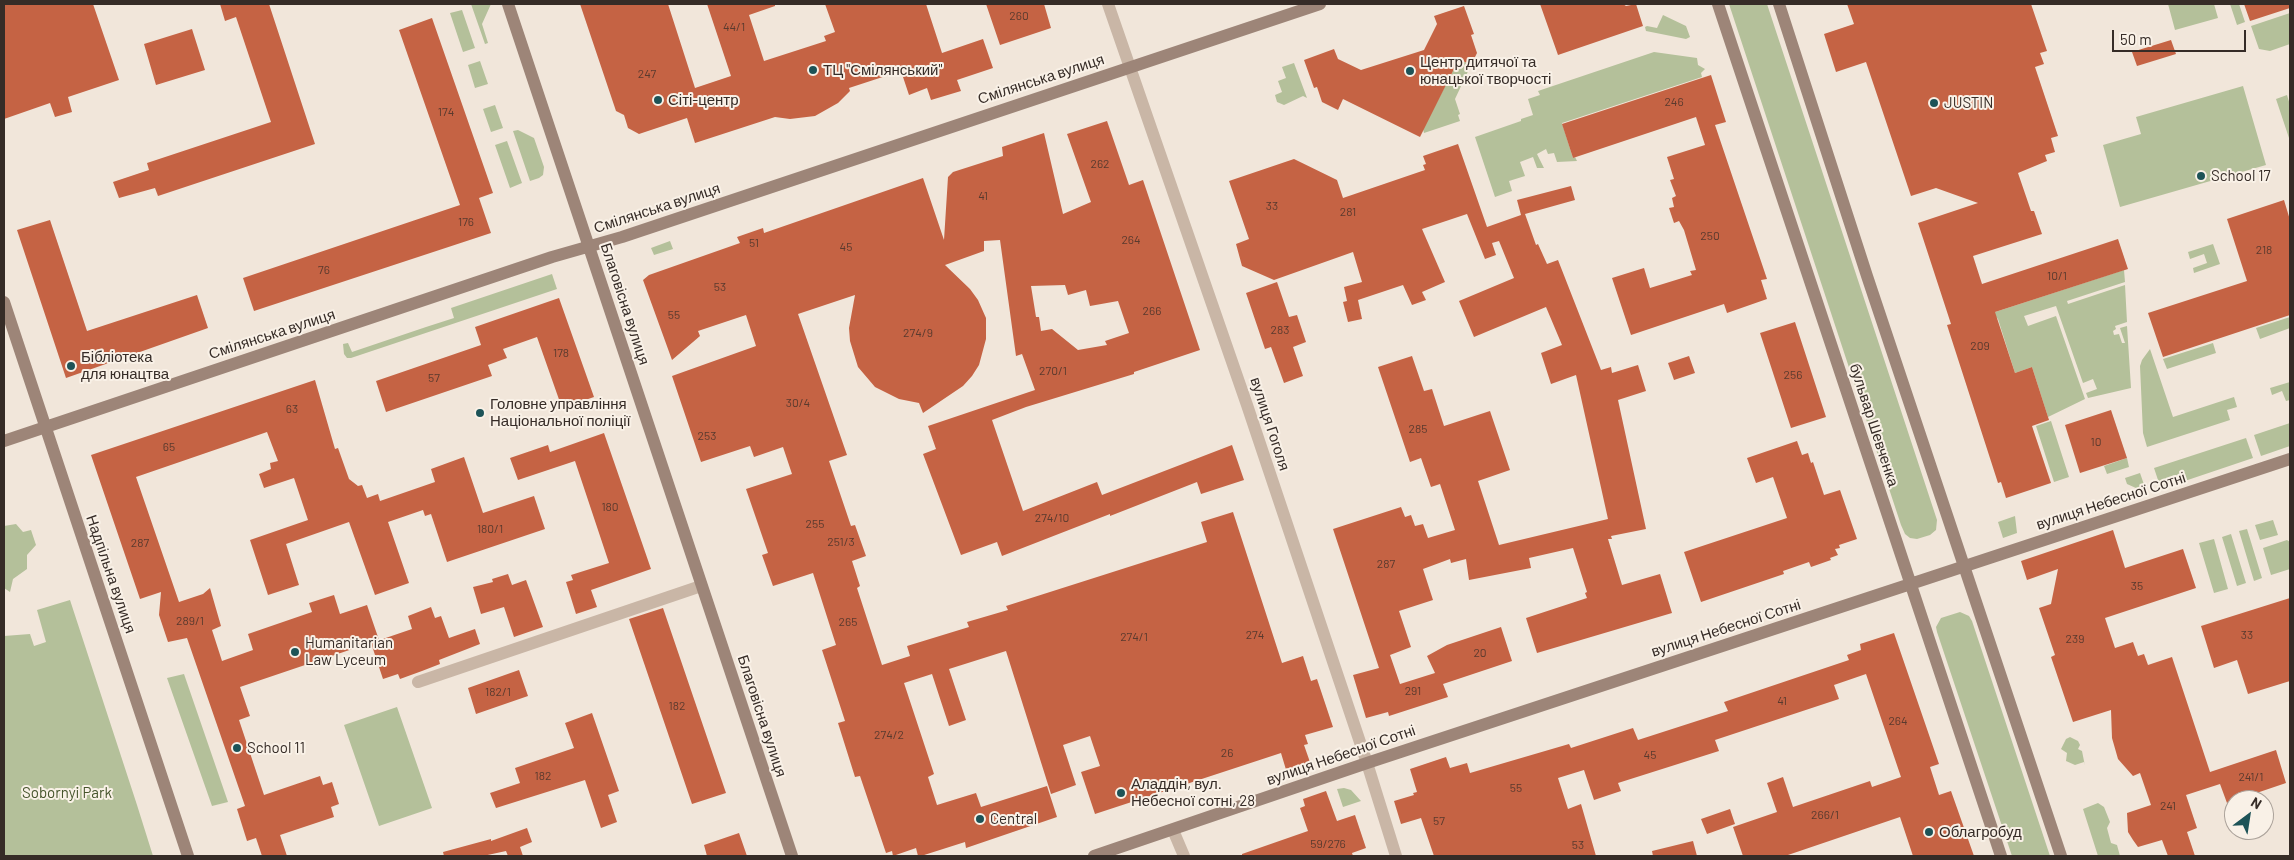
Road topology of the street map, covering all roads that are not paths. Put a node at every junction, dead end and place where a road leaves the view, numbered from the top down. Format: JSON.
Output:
{"nodes":[{"id":1,"x":508,"y":4,"type":"edge"},
{"id":2,"x":1108,"y":4,"type":"edge"},
{"id":3,"x":1320,"y":4,"type":"edge"},
{"id":4,"x":1718,"y":4,"type":"edge"},
{"id":5,"x":1779,"y":4,"type":"edge"},
{"id":6,"x":1131,"y":66,"type":"junction"},
{"id":7,"x":590,"y":247,"type":"junction"},
{"id":8,"x":4,"y":302,"type":"edge"},
{"id":9,"x":46,"y":427,"type":"junction"},
{"id":10,"x":4,"y":441,"type":"edge"},
{"id":11,"x":2290,"y":459,"type":"edge"},
{"id":12,"x":1964,"y":566,"type":"junction"},
{"id":13,"x":1910,"y":584,"type":"junction"},
{"id":14,"x":701,"y":586,"type":"junction"},
{"id":15,"x":418,"y":682,"type":"dead end"},
{"id":16,"x":1367,"y":763,"type":"junction"},
{"id":17,"x":1173,"y":830,"type":"junction"},
{"id":18,"x":188,"y":856,"type":"edge"},
{"id":19,"x":792,"y":856,"type":"edge"},
{"id":20,"x":1094,"y":856,"type":"edge"},
{"id":21,"x":1184,"y":856,"type":"edge"},
{"id":22,"x":1396,"y":856,"type":"edge"},
{"id":23,"x":2000,"y":856,"type":"edge"},
{"id":24,"x":2061,"y":856,"type":"edge"}],
"edges":[{"from":1,"to":7,"type":"main road","name":"Благовісна вулиця"},
{"from":2,"to":6,"type":"street","name":"вулиця Гоголя"},
{"from":3,"to":6,"type":"main road","name":"Смілянська вулиця"},
{"from":4,"to":13,"type":"main road","name":"бульвар Шевченка"},
{"from":5,"to":12,"type":"main road"},
{"from":6,"to":7,"type":"main road","name":"Смілянська вулиця"},
{"from":6,"to":16,"type":"street","name":"вулиця Гоголя"},
{"from":7,"to":9,"type":"main road","name":"Смілянська вулиця"},
{"from":7,"to":14,"type":"main road","name":"Благовісна вулиця"},
{"from":8,"to":9,"type":"main road","name":"Надпільна вулиця"},
{"from":9,"to":10,"type":"main road","name":"Смілянська вулиця"},
{"from":9,"to":18,"type":"main road","name":"Надпільна вулиця"},
{"from":11,"to":12,"type":"main road","name":"вулиця Небесної Сотні"},
{"from":12,"to":13,"type":"main road","name":"вулиця Небесної Сотні"},
{"from":12,"to":24,"type":"main road"},
{"from":13,"to":16,"type":"main road","name":"вулиця Небесної Сотні"},
{"from":13,"to":23,"type":"main road","name":"бульвар Шевченка"},
{"from":14,"to":15,"type":"street"},
{"from":14,"to":19,"type":"main road","name":"Благовісна вулиця"},
{"from":16,"to":17,"type":"main road","name":"вулиця Небесної Сотні"},
{"from":16,"to":22,"type":"street","name":"вулиця Гоголя"},
{"from":17,"to":20,"type":"main road","name":"вулиця Небесної Сотні"},
{"from":17,"to":21,"type":"street"}]}
